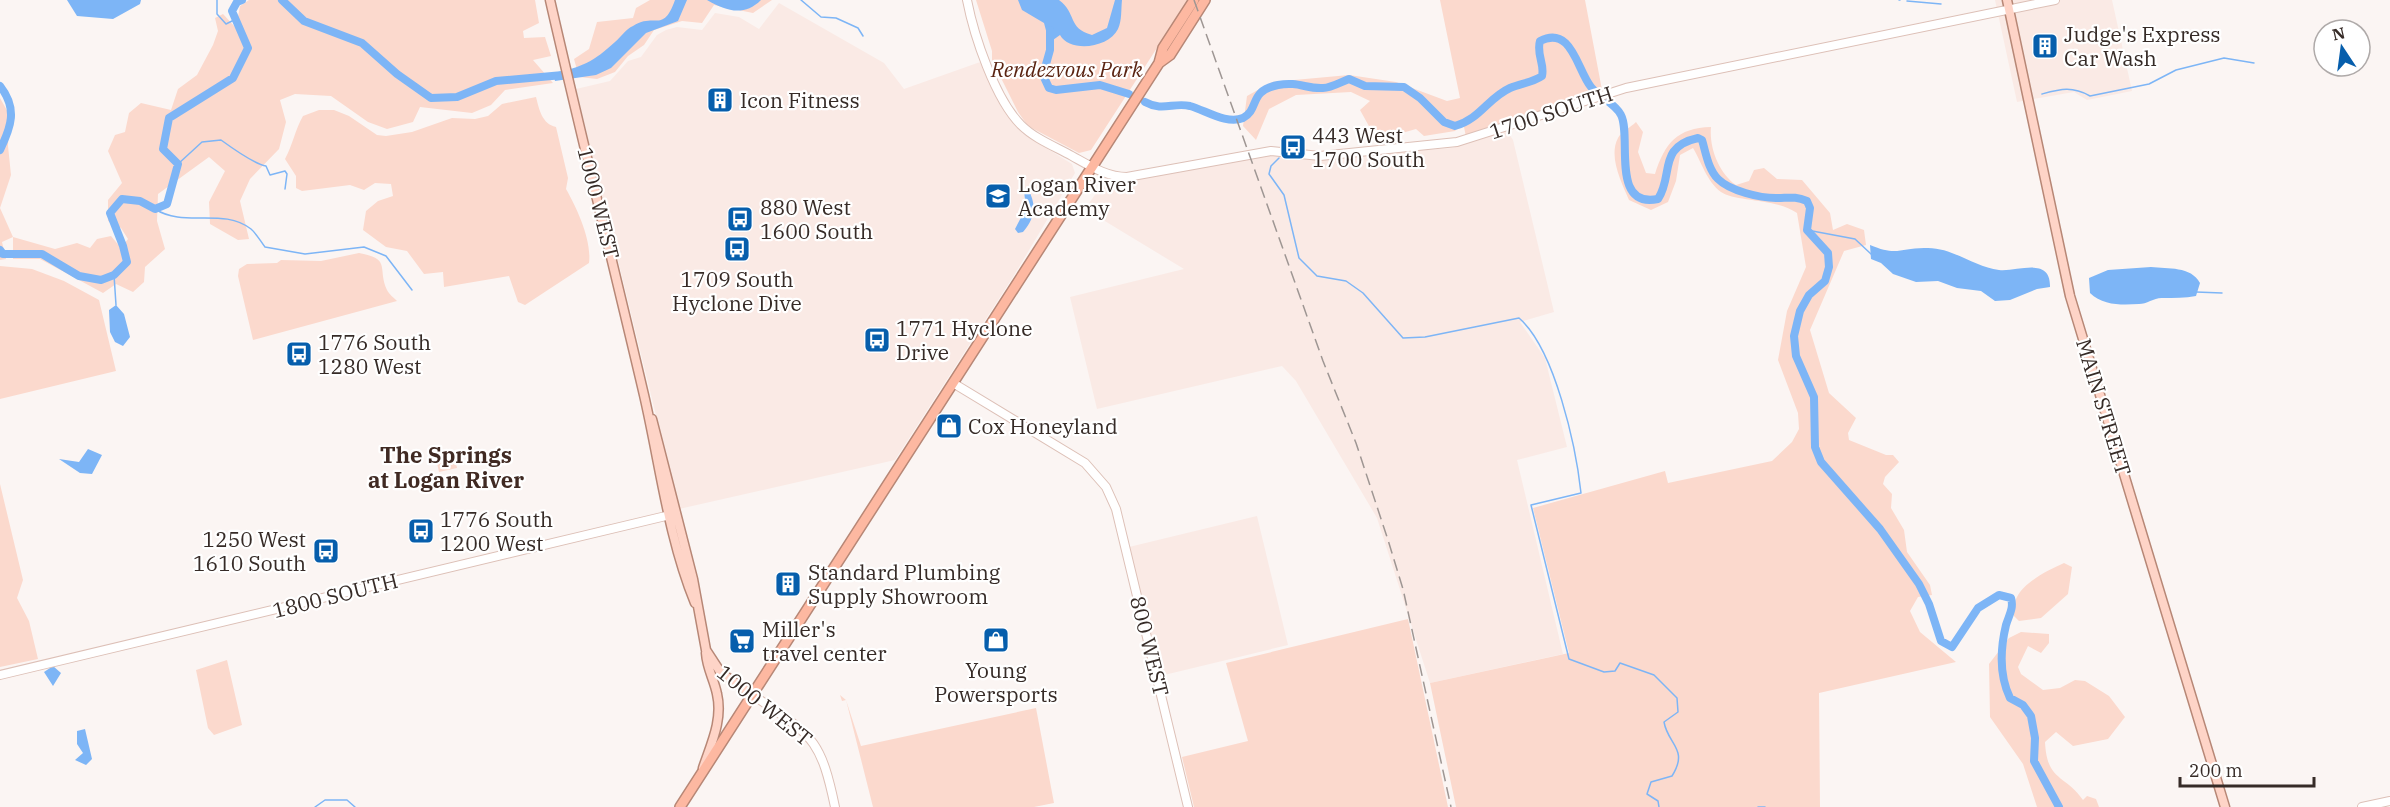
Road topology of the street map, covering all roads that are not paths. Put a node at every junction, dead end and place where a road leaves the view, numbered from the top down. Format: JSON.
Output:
{"nodes":[{"id":1,"x":550,"y":0,"type":"edge"},
{"id":2,"x":967,"y":0,"type":"edge"},
{"id":3,"x":1194,"y":0,"type":"edge"},
{"id":4,"x":1205,"y":0,"type":"edge"},
{"id":5,"x":2007,"y":0,"type":"edge"},
{"id":6,"x":2055,"y":0,"type":"edge"},
{"id":7,"x":2009,"y":10,"type":"junction"},
{"id":8,"x":1159,"y":63,"type":"junction"},
{"id":9,"x":1092,"y":167,"type":"junction"},
{"id":10,"x":953,"y":383,"type":"junction"},
{"id":11,"x":647,"y":407,"type":"junction"},
{"id":12,"x":673,"y":514,"type":"junction"},
{"id":13,"x":695,"y":603,"type":"junction"},
{"id":14,"x":706,"y":650,"type":"junction"},
{"id":15,"x":0,"y":675,"type":"edge"},
{"id":16,"x":753,"y":695,"type":"junction"},
{"id":17,"x":700,"y":777,"type":"junction"},
{"id":18,"x":2390,"y":801,"type":"edge"},
{"id":19,"x":680,"y":807,"type":"edge"},
{"id":20,"x":835,"y":807,"type":"edge"},
{"id":21,"x":1188,"y":807,"type":"edge"},
{"id":22,"x":2225,"y":807,"type":"edge"},
{"id":23,"x":2362,"y":807,"type":"edge"}],
"edges":[{"from":1,"to":11,"type":"main road","name":"1000 WEST"},
{"from":2,"to":9,"type":"street","name":"1700 SOUTH"},
{"from":3,"to":8,"type":"highway"},
{"from":4,"to":8,"type":"highway"},
{"from":5,"to":7,"type":"main road","name":"MAIN STREET"},
{"from":6,"to":7,"type":"street","name":"1700 SOUTH"},
{"from":7,"to":9,"type":"street","name":"1700 SOUTH"},
{"from":7,"to":22,"type":"main road","name":"MAIN STREET"},
{"from":8,"to":9,"type":"highway"},
{"from":9,"to":10,"type":"highway"},
{"from":10,"to":16,"type":"highway"},
{"from":10,"to":21,"type":"street","name":"800 WEST"},
{"from":11,"to":12,"type":"main road","name":"1000 WEST"},
{"from":11,"to":12,"type":"main road","name":"1000 WEST"},
{"from":12,"to":13,"type":"main road","name":"1000 WEST"},
{"from":12,"to":13,"type":"main road","name":"1000 WEST"},
{"from":12,"to":15,"type":"street","name":"1800 SOUTH"},
{"from":13,"to":14,"type":"main road","name":"1000 WEST"},
{"from":14,"to":16,"type":"main road","name":"1000 WEST"},
{"from":14,"to":17,"type":"main road"},
{"from":16,"to":17,"type":"highway"},
{"from":16,"to":20,"type":"street","name":"1000 WEST"},
{"from":17,"to":19,"type":"highway"},
{"from":18,"to":23,"type":"street"}]}
